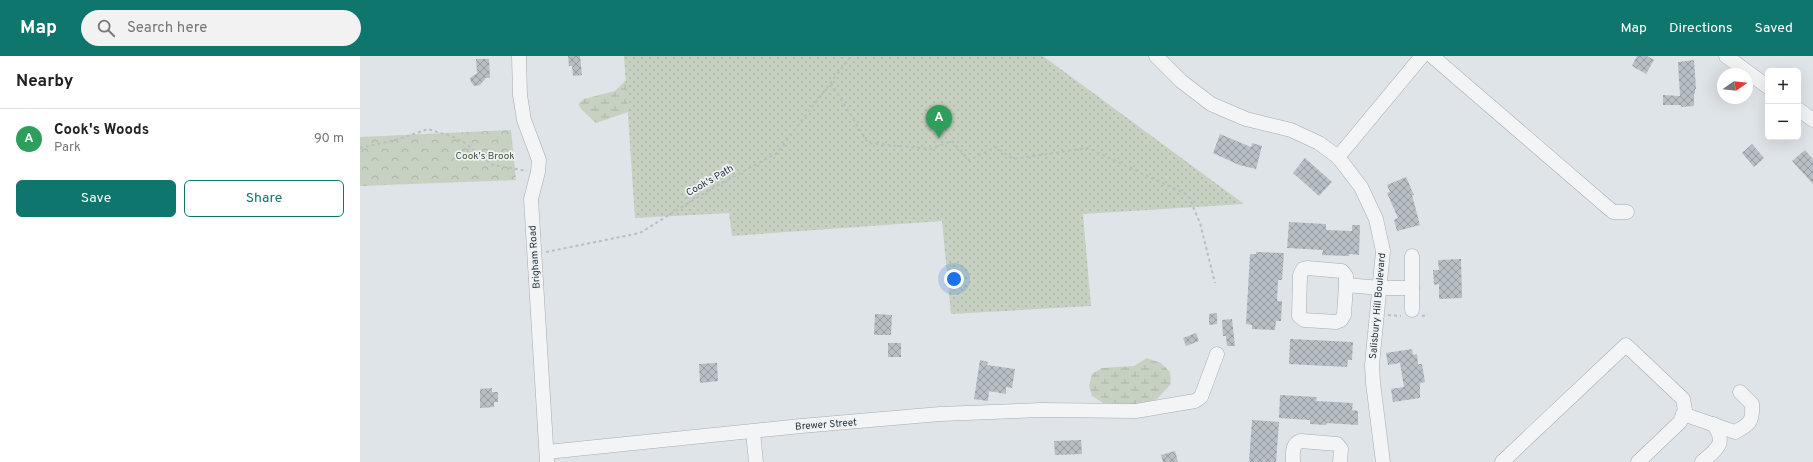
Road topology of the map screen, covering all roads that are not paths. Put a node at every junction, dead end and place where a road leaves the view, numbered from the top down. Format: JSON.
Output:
{"nodes":[{"id":1,"x":519,"y":56,"type":"edge"},
{"id":2,"x":1156,"y":56,"type":"edge"},
{"id":3,"x":1422,"y":56,"type":"edge"},
{"id":4,"x":1432,"y":56,"type":"edge"},
{"id":5,"x":1726,"y":56,"type":"edge"},
{"id":6,"x":1765,"y":85,"type":"edge"},
{"id":7,"x":1801,"y":111,"type":"edge"},
{"id":8,"x":1813,"y":120,"type":"edge"},
{"id":9,"x":1338,"y":157,"type":"junction"},
{"id":10,"x":1627,"y":212,"type":"dead end"},
{"id":11,"x":1412,"y":256,"type":"dead end"},
{"id":12,"x":1346,"y":285,"type":"junction"},
{"id":13,"x":1380,"y":288,"type":"junction"},
{"id":14,"x":1412,"y":288,"type":"junction"},
{"id":15,"x":1412,"y":310,"type":"dead end"},
{"id":16,"x":1217,"y":354,"type":"dead end"},
{"id":17,"x":1740,"y":392,"type":"dead end"},
{"id":18,"x":1683,"y":414,"type":"junction"},
{"id":19,"x":1713,"y":424,"type":"junction"},
{"id":20,"x":754,"y":432,"type":"junction"},
{"id":21,"x":547,"y":457,"type":"edge"},
{"id":22,"x":756,"y":462,"type":"edge"},
{"id":23,"x":1293,"y":462,"type":"edge"},
{"id":24,"x":1340,"y":462,"type":"edge"},
{"id":25,"x":1383,"y":462,"type":"edge"},
{"id":26,"x":1502,"y":462,"type":"edge"},
{"id":27,"x":1638,"y":462,"type":"edge"},
{"id":28,"x":1702,"y":462,"type":"edge"}],
"edges":[{"from":1,"to":21,"type":"street","name":"Brigham Road"},
{"from":2,"to":9,"type":"street","name":"Salisbury Hill Boulevard"},
{"from":3,"to":9,"type":"street"},
{"from":4,"to":10,"type":"street"},
{"from":5,"to":6,"type":"street"},
{"from":7,"to":8,"type":"street"},
{"from":9,"to":13,"type":"street","name":"Salisbury Hill Boulevard"},
{"from":11,"to":14,"type":"street"},
{"from":12,"to":12,"type":"street"},
{"from":12,"to":13,"type":"street"},
{"from":13,"to":14,"type":"street"},
{"from":13,"to":25,"type":"street","name":"Salisbury Hill Boulevard"},
{"from":14,"to":15,"type":"street"},
{"from":16,"to":20,"type":"street","name":"Brewer Street"},
{"from":17,"to":19,"type":"street"},
{"from":18,"to":19,"type":"street"},
{"from":18,"to":26,"type":"street"},
{"from":18,"to":27,"type":"street"},
{"from":19,"to":28,"type":"street"},
{"from":20,"to":21,"type":"street","name":"Brewer Street"},
{"from":20,"to":22,"type":"street"},
{"from":23,"to":24,"type":"street"}]}
